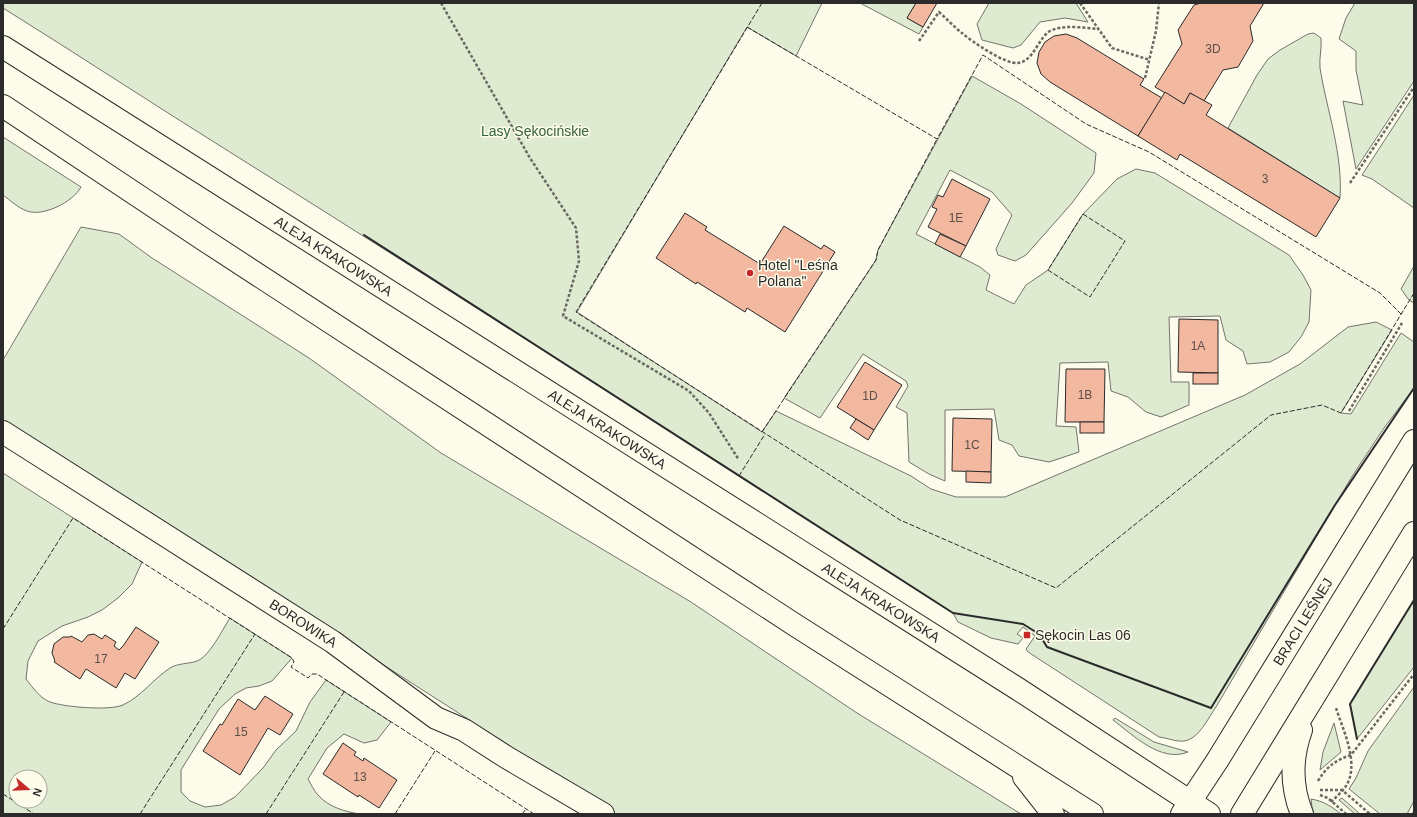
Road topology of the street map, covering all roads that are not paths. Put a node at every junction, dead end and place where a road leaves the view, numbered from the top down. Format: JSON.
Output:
{"nodes":[{"id":1,"x":3,"y":47,"type":"edge"},
{"id":2,"x":3,"y":106,"type":"edge"},
{"id":3,"x":3,"y":432,"type":"edge"},
{"id":4,"x":1414,"y":441,"type":"edge"},
{"id":5,"x":1414,"y":533,"type":"edge"},
{"id":6,"x":1307,"y":710,"type":"junction"},
{"id":7,"x":1013,"y":764,"type":"junction"},
{"id":8,"x":1186,"y":808,"type":"edge"},
{"id":9,"x":603,"y":814,"type":"edge"},
{"id":10,"x":1053,"y":814,"type":"edge"},
{"id":11,"x":1092,"y":814,"type":"edge"},
{"id":12,"x":1209,"y":814,"type":"edge"},
{"id":13,"x":1242,"y":814,"type":"edge"},
{"id":14,"x":1302,"y":814,"type":"edge"}],
"edges":[{"from":1,"to":8,"type":"main road","name":"ALEJA KRAKOWSKA"},
{"from":2,"to":7,"type":"main road"},
{"from":3,"to":9,"type":"main road","name":"BOROWIKA"},
{"from":4,"to":8,"type":"main road","name":"BRACI LEŚNEJ"},
{"from":5,"to":6,"type":"main road"},
{"from":6,"to":13,"type":"main road"},
{"from":6,"to":14,"type":"main road"},
{"from":7,"to":10,"type":"main road"},
{"from":7,"to":11,"type":"main road"},
{"from":8,"to":12,"type":"main road","name":"ALEJA KRAKOWSKA"}]}
